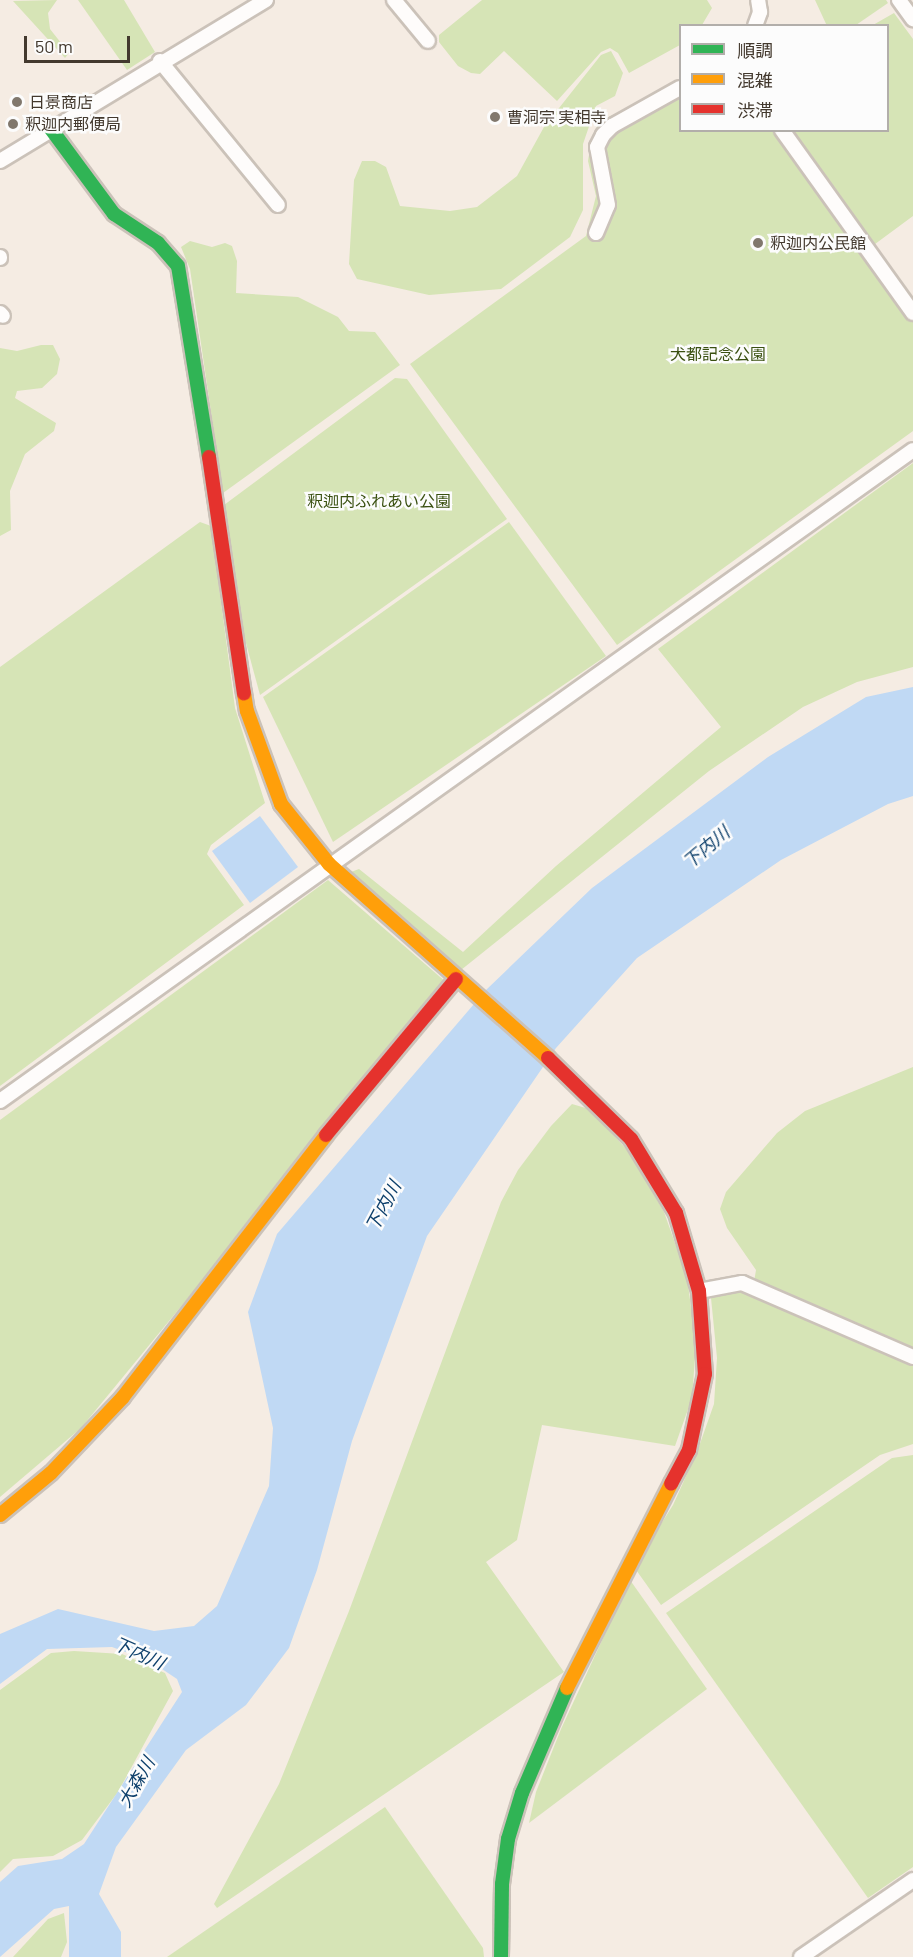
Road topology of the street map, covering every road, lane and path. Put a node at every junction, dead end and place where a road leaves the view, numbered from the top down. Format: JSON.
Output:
{"nodes":[{"id":1,"x":266,"y":0,"type":"edge"},
{"id":2,"x":394,"y":0,"type":"edge"},
{"id":3,"x":758,"y":0,"type":"edge"},
{"id":4,"x":899,"y":0,"type":"edge"},
{"id":5,"x":913,"y":19,"type":"edge"},
{"id":6,"x":755,"y":24,"type":"edge"},
{"id":7,"x":428,"y":42,"type":"dead end"},
{"id":8,"x":160,"y":61,"type":"junction"},
{"id":9,"x":679,"y":89,"type":"edge"},
{"id":10,"x":51,"y":129,"type":"junction"},
{"id":11,"x":783,"y":132,"type":"edge"},
{"id":12,"x":0,"y":161,"type":"edge"},
{"id":13,"x":278,"y":205,"type":"dead end"},
{"id":14,"x":596,"y":233,"type":"dead end"},
{"id":15,"x":913,"y":313,"type":"edge"},
{"id":16,"x":913,"y":450,"type":"edge"},
{"id":17,"x":329,"y":864,"type":"junction"},
{"id":18,"x":456,"y":979,"type":"junction"},
{"id":19,"x":0,"y":1101,"type":"edge"},
{"id":20,"x":699,"y":1291,"type":"junction"},
{"id":21,"x":913,"y":1356,"type":"edge"},
{"id":22,"x":0,"y":1515,"type":"edge"},
{"id":23,"x":913,"y":1880,"type":"edge"},
{"id":24,"x":501,"y":1957,"type":"edge"},
{"id":25,"x":801,"y":1957,"type":"edge"}],
"edges":[{"from":1,"to":8,"type":"street"},
{"from":2,"to":7,"type":"street"},
{"from":3,"to":6,"type":"street"},
{"from":4,"to":5,"type":"street"},
{"from":8,"to":10,"type":"street"},
{"from":8,"to":13,"type":"street"},
{"from":9,"to":14,"type":"street"},
{"from":10,"to":12,"type":"street"},
{"from":10,"to":17,"type":"street"},
{"from":11,"to":15,"type":"street"},
{"from":16,"to":17,"type":"street"},
{"from":17,"to":18,"type":"street"},
{"from":17,"to":19,"type":"street"},
{"from":18,"to":20,"type":"street"},
{"from":18,"to":22,"type":"street"},
{"from":20,"to":21,"type":"street"},
{"from":20,"to":24,"type":"street"},
{"from":23,"to":25,"type":"street"}]}
